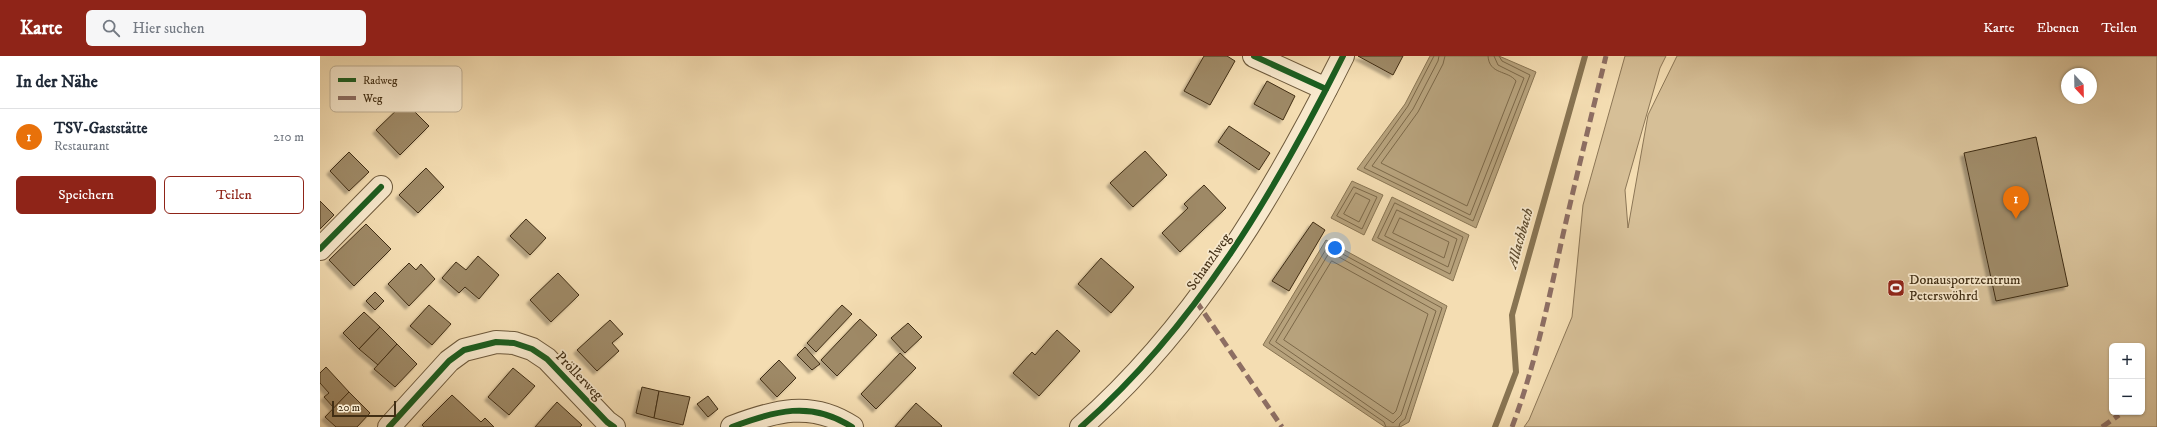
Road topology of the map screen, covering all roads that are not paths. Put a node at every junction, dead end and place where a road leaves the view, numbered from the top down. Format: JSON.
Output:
{"nodes":[{"id":1,"x":1254,"y":56,"type":"edge"},
{"id":2,"x":1343,"y":56,"type":"edge"},
{"id":3,"x":1326,"y":89,"type":"junction"},
{"id":4,"x":381,"y":188,"type":"dead end"},
{"id":5,"x":320,"y":249,"type":"edge"},
{"id":6,"x":390,"y":427,"type":"edge"},
{"id":7,"x":614,"y":427,"type":"edge"},
{"id":8,"x":732,"y":427,"type":"edge"},
{"id":9,"x":852,"y":427,"type":"edge"},
{"id":10,"x":1081,"y":427,"type":"edge"}],
"edges":[{"from":1,"to":3,"type":"street"},
{"from":2,"to":3,"type":"street","name":"Schanzlweg"},
{"from":3,"to":10,"type":"street","name":"Schanzlweg"},
{"from":4,"to":5,"type":"street"},
{"from":6,"to":7,"type":"street","name":"Pröllerweg"},
{"from":8,"to":9,"type":"street"}]}
